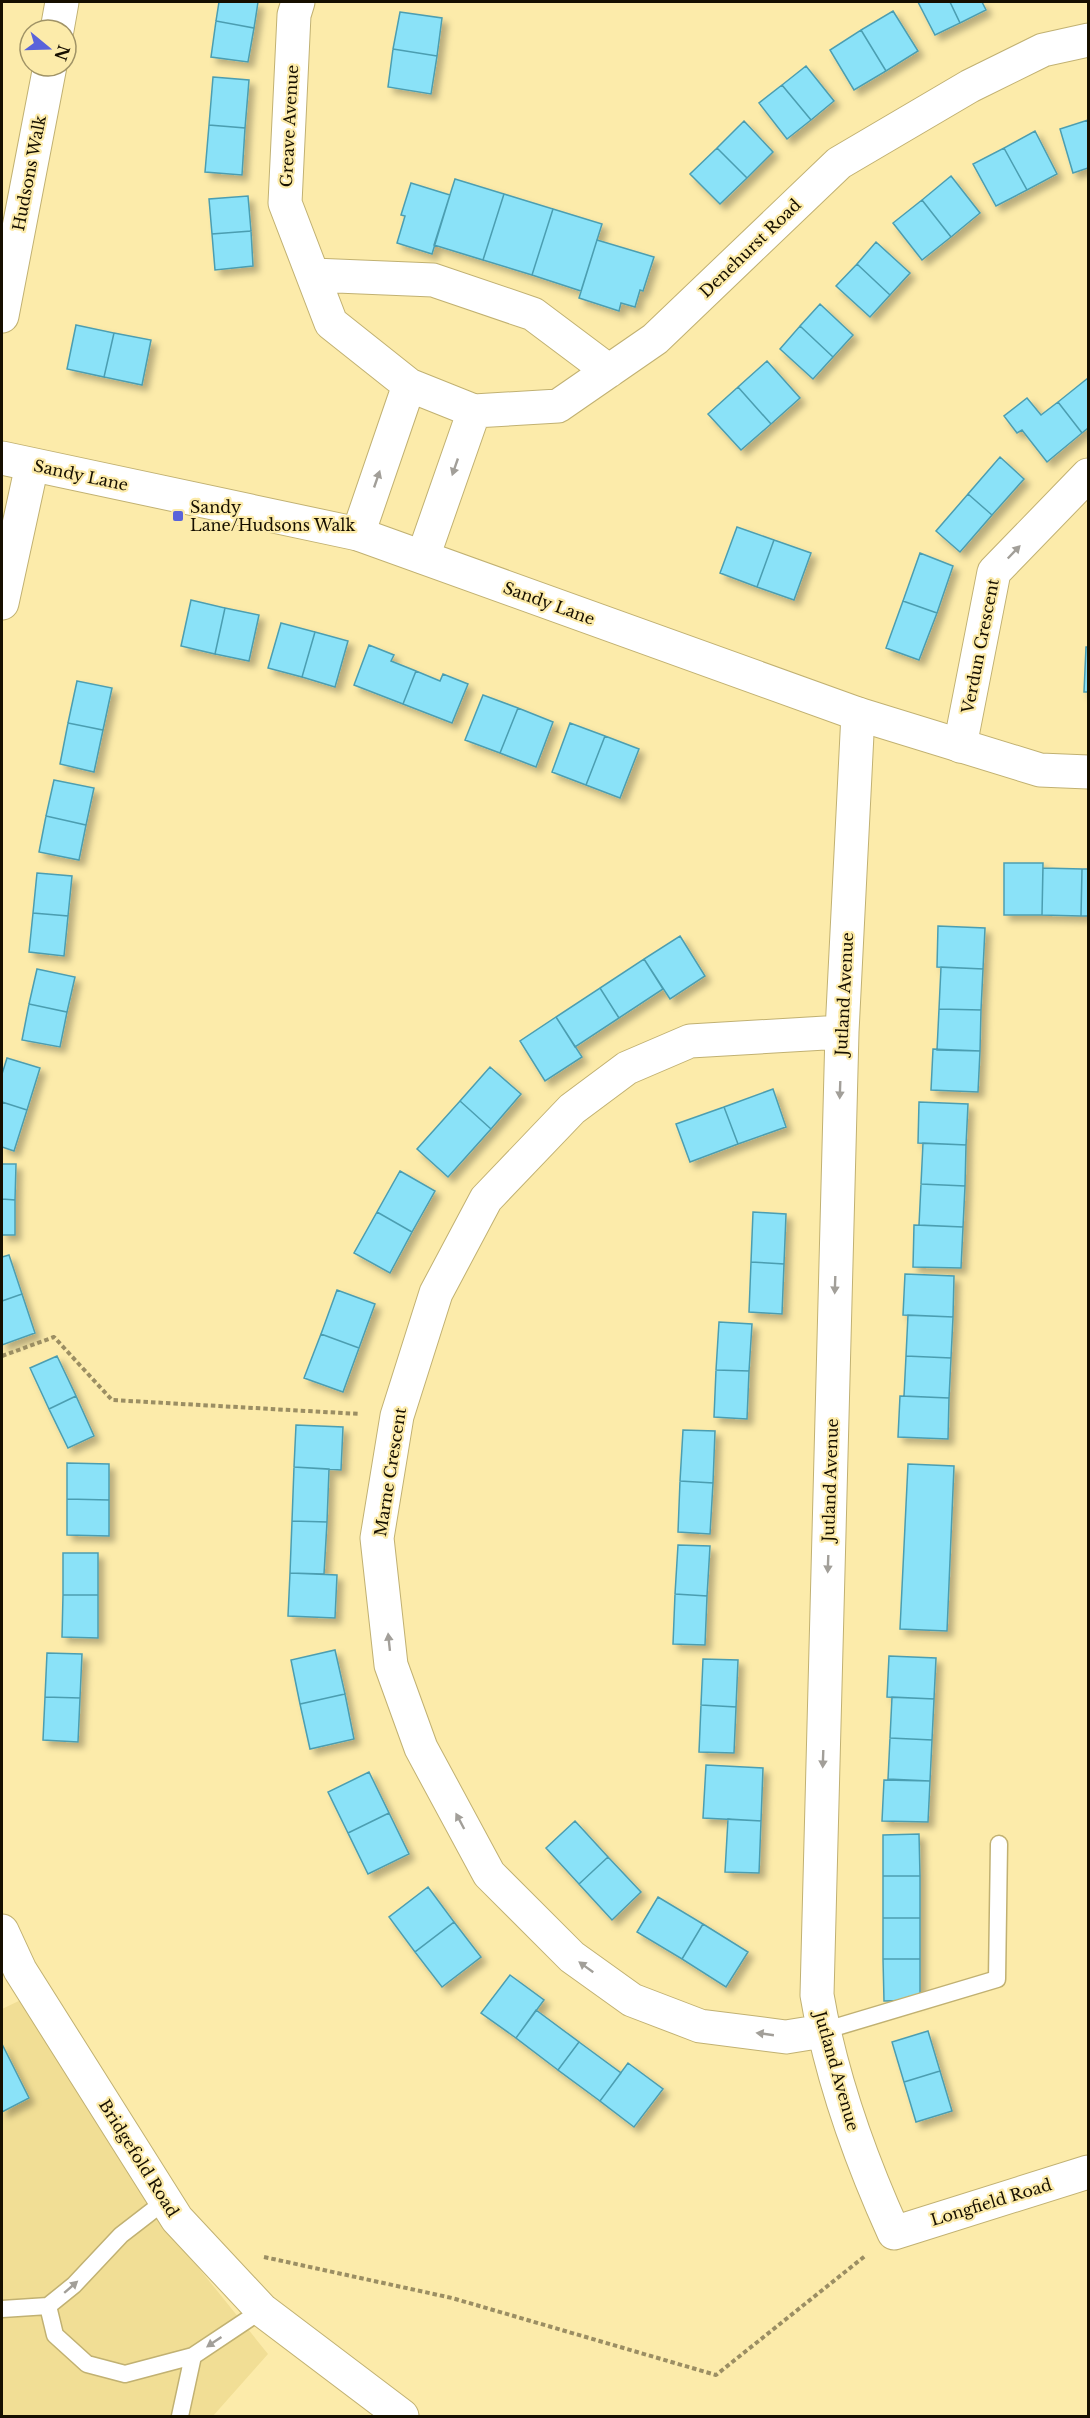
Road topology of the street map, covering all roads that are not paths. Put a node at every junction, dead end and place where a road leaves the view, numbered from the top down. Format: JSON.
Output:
{"nodes":[{"id":1,"x":62,"y":2,"type":"edge"},
{"id":2,"x":298,"y":2,"type":"edge"},
{"id":3,"x":59,"y":18,"type":"edge"},
{"id":4,"x":1089,"y":40,"type":"edge"},
{"id":5,"x":48,"y":78,"type":"edge"},
{"id":6,"x":313,"y":275,"type":"junction"},
{"id":7,"x":2,"y":316,"type":"edge"},
{"id":8,"x":609,"y":371,"type":"junction"},
{"id":9,"x":409,"y":385,"type":"junction"},
{"id":10,"x":474,"y":411,"type":"junction"},
{"id":11,"x":17,"y":461,"type":"edge"},
{"id":12,"x":1089,"y":475,"type":"edge"},
{"id":13,"x":358,"y":534,"type":"junction"},
{"id":14,"x":423,"y":557,"type":"junction"},
{"id":15,"x":2,"y":603,"type":"edge"},
{"id":16,"x":858,"y":714,"type":"junction"},
{"id":17,"x":960,"y":746,"type":"junction"},
{"id":18,"x":1089,"y":772,"type":"edge"},
{"id":19,"x":842,"y":1032,"type":"junction"},
{"id":20,"x":999,"y":1844,"type":"dead end"},
{"id":21,"x":2,"y":1930,"type":"edge"},
{"id":22,"x":13,"y":1971,"type":"edge"},
{"id":23,"x":823,"y":2031,"type":"junction"},
{"id":24,"x":1089,"y":2172,"type":"edge"},
{"id":25,"x":165,"y":2201,"type":"junction"},
{"id":26,"x":894,"y":2233,"type":"joint"},
{"id":27,"x":48,"y":2306,"type":"junction"},
{"id":28,"x":2,"y":2309,"type":"edge"},
{"id":29,"x":262,"y":2310,"type":"junction"},
{"id":30,"x":193,"y":2356,"type":"junction"},
{"id":31,"x":180,"y":2416,"type":"edge"},
{"id":32,"x":402,"y":2416,"type":"edge"}],
"edges":[{"from":1,"to":3,"type":"street"},
{"from":2,"to":6,"type":"street","name":"Greave Avenue"},
{"from":4,"to":8,"type":"street","name":"Denehurst Road"},
{"from":5,"to":7,"type":"street","name":"Hudsons Walk"},
{"from":6,"to":8,"type":"street"},
{"from":6,"to":9,"type":"street","name":"Greave Avenue"},
{"from":8,"to":10,"type":"street","name":"Denehurst Road"},
{"from":9,"to":10,"type":"street","name":"Denehurst Road"},
{"from":13,"to":9,"type":"street","one_way":true},
{"from":10,"to":14,"type":"street","one_way":true},
{"from":11,"to":13,"type":"street","name":"Sandy Lane"},
{"from":11,"to":15,"type":"street"},
{"from":17,"to":12,"type":"street","name":"Verdun Crescent","one_way":true},
{"from":13,"to":14,"type":"street","name":"Sandy Lane"},
{"from":14,"to":16,"type":"street","name":"Sandy Lane"},
{"from":16,"to":17,"type":"street","name":"Sandy Lane"},
{"from":16,"to":19,"type":"street","name":"Jutland Avenue"},
{"from":17,"to":18,"type":"street","name":"Sandy Lane"},
{"from":19,"to":23,"type":"street","name":"Jutland Avenue","one_way":true},
{"from":23,"to":19,"type":"street","name":"Marne Crescent","one_way":true},
{"from":20,"to":23,"type":"lane"},
{"from":21,"to":22,"type":"street","name":"Bridgefold Road"},
{"from":22,"to":25,"type":"street","name":"Bridgefold Road"},
{"from":23,"to":26,"type":"street","name":"Jutland Avenue"},
{"from":24,"to":26,"type":"street","name":"Longfield Road"},
{"from":27,"to":25,"type":"lane","one_way":true},
{"from":25,"to":29,"type":"street","name":"Bridgefold Road"},
{"from":27,"to":28,"type":"lane"},
{"from":27,"to":30,"type":"lane"},
{"from":29,"to":30,"type":"lane","one_way":true},
{"from":29,"to":32,"type":"street","name":"Bridgefold Road"},
{"from":30,"to":31,"type":"lane"}]}
